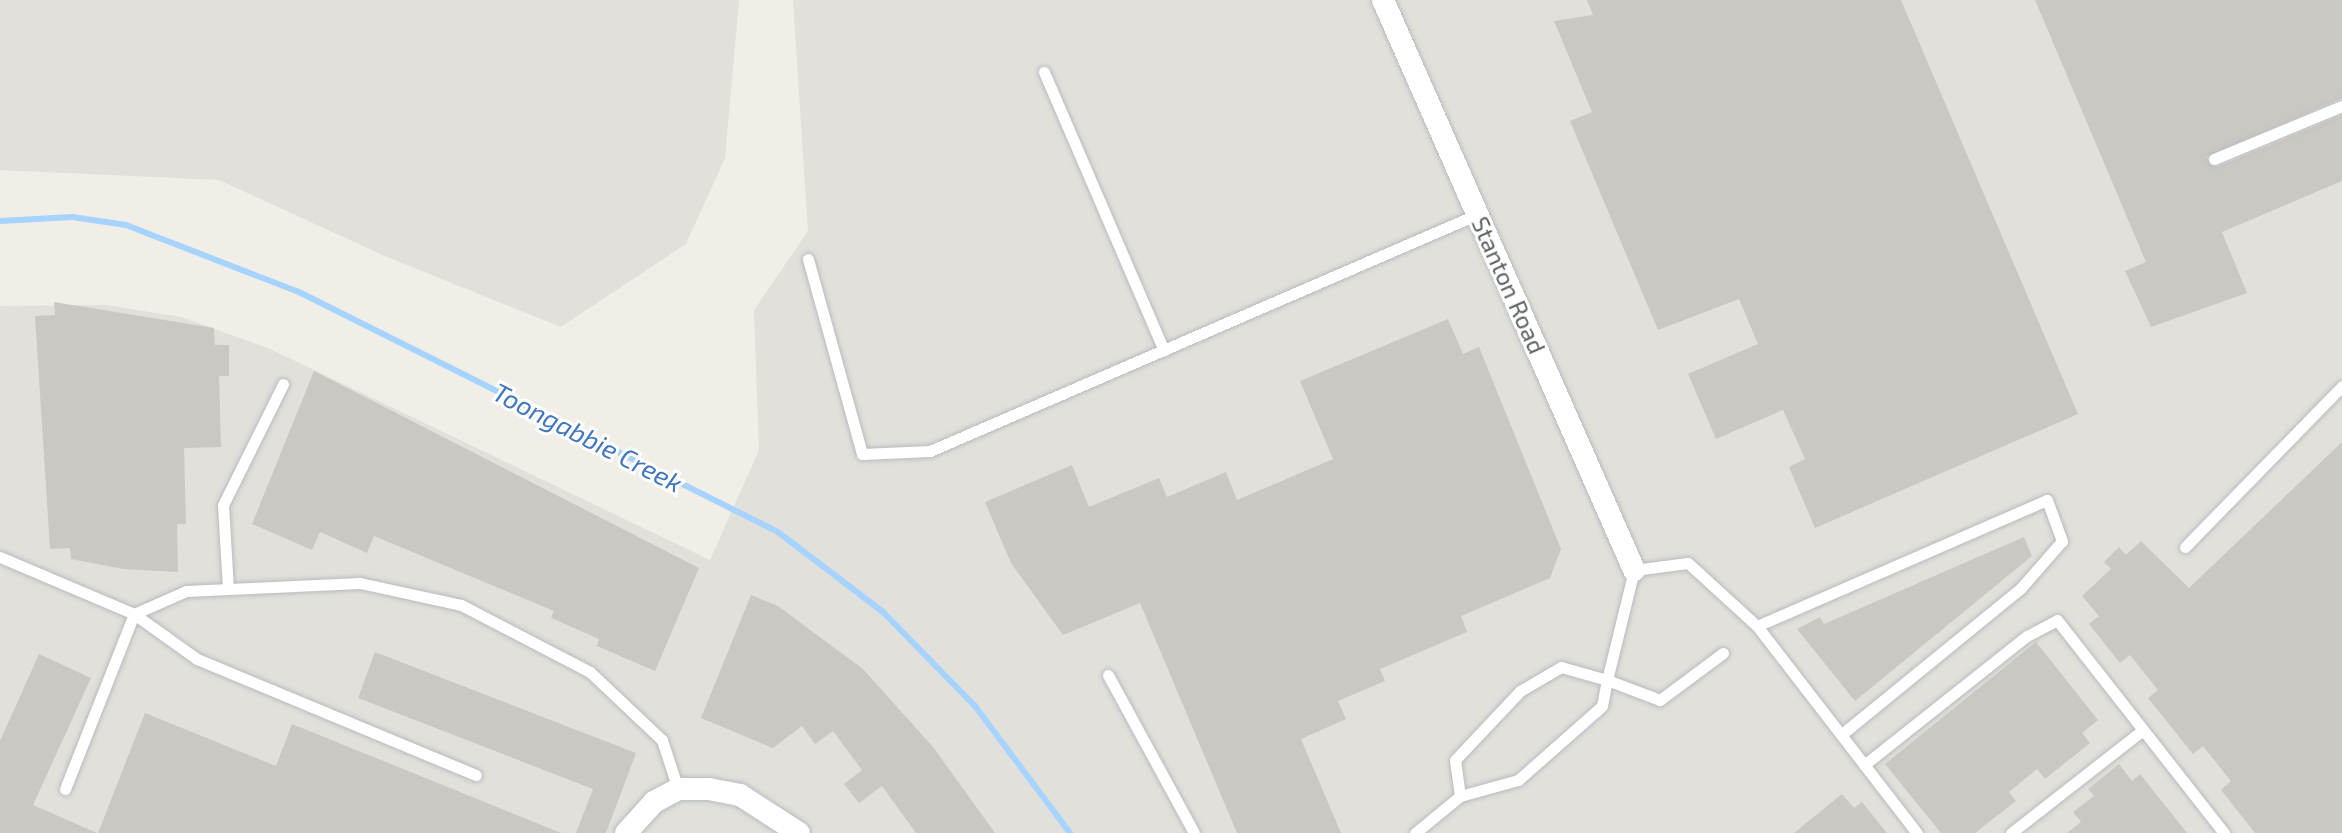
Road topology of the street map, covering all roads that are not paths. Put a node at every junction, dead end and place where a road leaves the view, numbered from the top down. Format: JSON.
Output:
{"nodes":[{"id":1,"x":1383,"y":0,"type":"edge"},
{"id":2,"x":1044,"y":72,"type":"dead end"},
{"id":3,"x":2342,"y":106,"type":"edge"},
{"id":4,"x":2214,"y":159,"type":"dead end"},
{"id":5,"x":1478,"y":214,"type":"junction"},
{"id":6,"x":808,"y":259,"type":"dead end"},
{"id":7,"x":1164,"y":350,"type":"junction"},
{"id":8,"x":283,"y":384,"type":"dead end"},
{"id":9,"x":2342,"y":386,"type":"edge"},
{"id":10,"x":2185,"y":547,"type":"dead end"},
{"id":11,"x":3,"y":560,"type":"edge"},
{"id":12,"x":1634,"y":570,"type":"junction"},
{"id":13,"x":228,"y":589,"type":"junction"},
{"id":14,"x":134,"y":614,"type":"junction"},
{"id":15,"x":1757,"y":626,"type":"junction"},
{"id":16,"x":1723,"y":653,"type":"dead end"},
{"id":17,"x":1108,"y":675,"type":"dead end"},
{"id":18,"x":1607,"y":680,"type":"junction"},
{"id":19,"x":2143,"y":730,"type":"junction"},
{"id":20,"x":1841,"y":735,"type":"junction"},
{"id":21,"x":1864,"y":765,"type":"junction"},
{"id":22,"x":476,"y":775,"type":"dead end"},
{"id":23,"x":65,"y":789,"type":"dead end"},
{"id":24,"x":678,"y":789,"type":"junction"},
{"id":25,"x":1460,"y":796,"type":"junction"},
{"id":26,"x":626,"y":833,"type":"edge"},
{"id":27,"x":799,"y":833,"type":"edge"},
{"id":28,"x":1194,"y":833,"type":"edge"},
{"id":29,"x":1415,"y":833,"type":"edge"},
{"id":30,"x":1917,"y":833,"type":"edge"},
{"id":31,"x":2011,"y":833,"type":"edge"},
{"id":32,"x":2224,"y":833,"type":"edge"}],
"edges":[{"from":1,"to":5,"type":"street","name":"Stanton Road"},
{"from":2,"to":7,"type":"lane"},
{"from":3,"to":4,"type":"lane"},
{"from":5,"to":7,"type":"lane"},
{"from":5,"to":12,"type":"street","name":"Stanton Road"},
{"from":6,"to":7,"type":"lane"},
{"from":8,"to":13,"type":"lane"},
{"from":9,"to":10,"type":"lane"},
{"from":11,"to":14,"type":"lane"},
{"from":12,"to":15,"type":"lane"},
{"from":12,"to":18,"type":"lane"},
{"from":13,"to":14,"type":"lane"},
{"from":13,"to":24,"type":"lane"},
{"from":14,"to":22,"type":"lane"},
{"from":14,"to":23,"type":"lane"},
{"from":15,"to":20,"type":"lane"},
{"from":15,"to":20,"type":"lane"},
{"from":16,"to":18,"type":"lane"},
{"from":17,"to":28,"type":"lane"},
{"from":18,"to":25,"type":"lane"},
{"from":18,"to":25,"type":"lane"},
{"from":19,"to":21,"type":"lane"},
{"from":19,"to":31,"type":"lane"},
{"from":19,"to":32,"type":"lane"},
{"from":20,"to":21,"type":"lane"},
{"from":21,"to":30,"type":"lane"},
{"from":24,"to":26,"type":"street"},
{"from":24,"to":27,"type":"street"},
{"from":25,"to":29,"type":"lane"}]}
